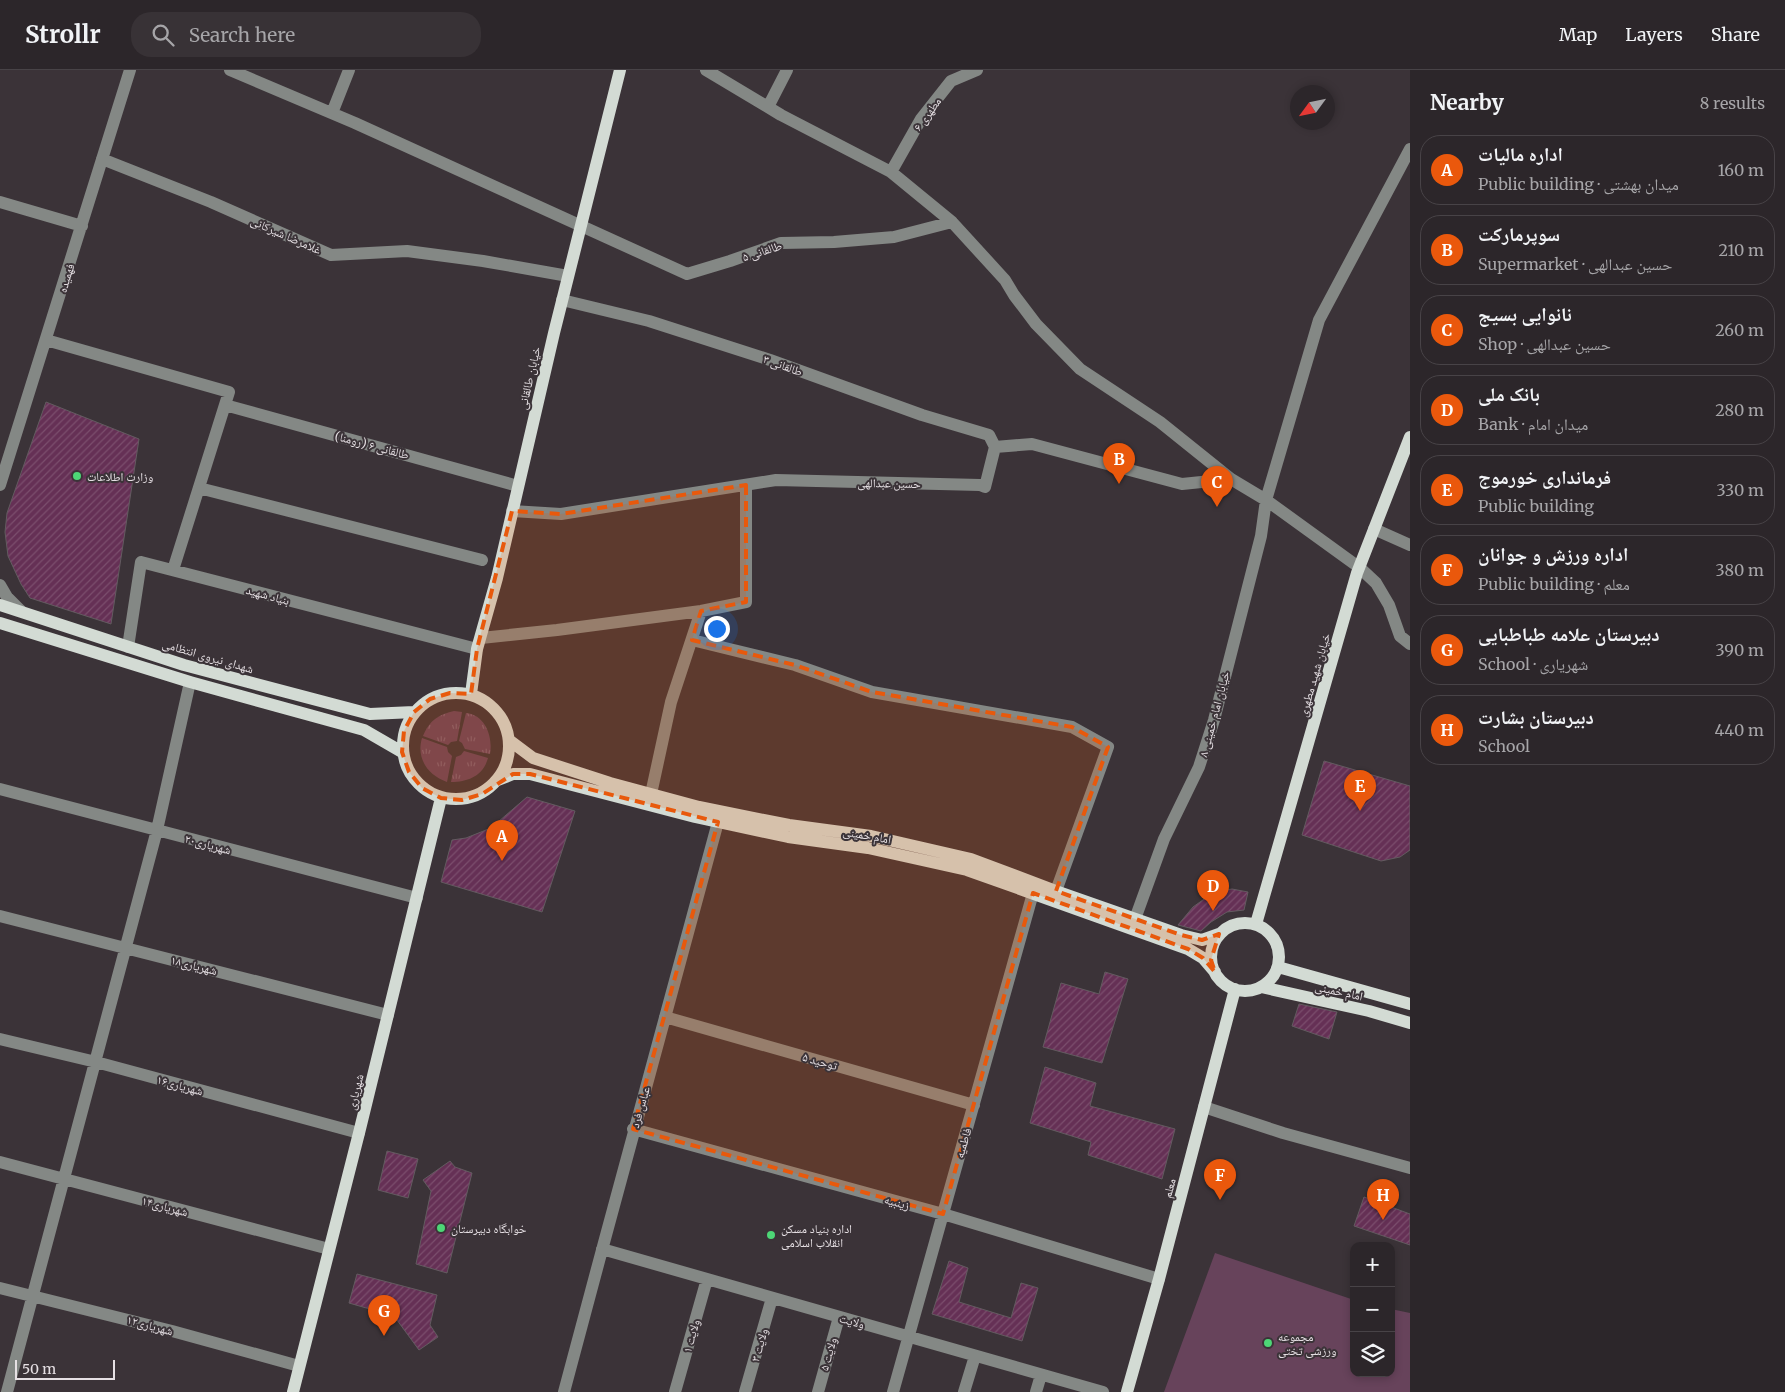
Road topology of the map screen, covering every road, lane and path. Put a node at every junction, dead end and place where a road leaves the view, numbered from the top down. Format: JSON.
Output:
{"nodes":[{"id":1,"x":130,"y":70,"type":"edge"},
{"id":2,"x":230,"y":70,"type":"edge"},
{"id":3,"x":349,"y":70,"type":"edge"},
{"id":4,"x":620,"y":70,"type":"edge"},
{"id":5,"x":706,"y":70,"type":"edge"},
{"id":6,"x":787,"y":70,"type":"edge"},
{"id":7,"x":977,"y":70,"type":"edge"},
{"id":8,"x":768,"y":107,"type":"junction"},
{"id":9,"x":332,"y":113,"type":"junction"},
{"id":10,"x":1410,"y":149,"type":"edge"},
{"id":11,"x":102,"y":159,"type":"junction"},
{"id":12,"x":890,"y":172,"type":"junction"},
{"id":13,"x":0,"y":202,"type":"edge"},
{"id":14,"x":952,"y":222,"type":"junction"},
{"id":15,"x":82,"y":226,"type":"junction"},
{"id":16,"x":581,"y":227,"type":"junction"},
{"id":17,"x":568,"y":276,"type":"junction"},
{"id":18,"x":562,"y":300,"type":"junction"},
{"id":19,"x":46,"y":340,"type":"junction"},
{"id":20,"x":225,"y":405,"type":"junction"},
{"id":21,"x":1410,"y":437,"type":"edge"},
{"id":22,"x":996,"y":447,"type":"junction"},
{"id":23,"x":1232,"y":480,"type":"junction"},
{"id":24,"x":0,"y":485,"type":"edge"},
{"id":25,"x":746,"y":485,"type":"junction"},
{"id":26,"x":518,"y":486,"type":"junction"},
{"id":27,"x":199,"y":488,"type":"junction"},
{"id":28,"x":1266,"y":500,"type":"junction"},
{"id":29,"x":512,"y":511,"type":"junction"},
{"id":30,"x":1374,"y":529,"type":"junction"},
{"id":31,"x":1410,"y":545,"type":"edge"},
{"id":32,"x":482,"y":560,"type":"dead end"},
{"id":33,"x":1360,"y":568,"type":"junction"},
{"id":34,"x":173,"y":570,"type":"junction"},
{"id":35,"x":0,"y":585,"type":"edge"},
{"id":36,"x":0,"y":605,"type":"edge"},
{"id":37,"x":701,"y":610,"type":"junction"},
{"id":38,"x":21,"y":611,"type":"junction"},
{"id":39,"x":0,"y":623,"type":"edge"},
{"id":40,"x":692,"y":640,"type":"junction"},
{"id":41,"x":479,"y":643,"type":"junction"},
{"id":42,"x":1410,"y":644,"type":"edge"},
{"id":43,"x":128,"y":647,"type":"junction"},
{"id":44,"x":190,"y":682,"type":"junction"},
{"id":45,"x":471,"y":694,"type":"junction"},
{"id":46,"x":414,"y":712,"type":"junction"},
{"id":47,"x":509,"y":740,"type":"junction"},
{"id":48,"x":402,"y":752,"type":"junction"},
{"id":49,"x":498,"y":780,"type":"junction"},
{"id":50,"x":0,"y":789,"type":"edge"},
{"id":51,"x":651,"y":794,"type":"junction"},
{"id":52,"x":441,"y":798,"type":"junction"},
{"id":53,"x":718,"y":822,"type":"junction"},
{"id":54,"x":157,"y":830,"type":"junction"},
{"id":55,"x":1056,"y":892,"type":"junction"},
{"id":56,"x":1033,"y":893,"type":"junction"},
{"id":57,"x":417,"y":898,"type":"junction"},
{"id":58,"x":0,"y":916,"type":"edge"},
{"id":59,"x":1135,"y":920,"type":"junction"},
{"id":60,"x":1256,"y":924,"type":"junction"},
{"id":61,"x":1219,"y":934,"type":"junction"},
{"id":62,"x":126,"y":948,"type":"junction"},
{"id":63,"x":1278,"y":967,"type":"junction"},
{"id":64,"x":1215,"y":972,"type":"junction"},
{"id":65,"x":1261,"y":988,"type":"junction"},
{"id":66,"x":1235,"y":990,"type":"junction"},
{"id":67,"x":1410,"y":1004,"type":"edge"},
{"id":68,"x":388,"y":1015,"type":"junction"},
{"id":69,"x":666,"y":1017,"type":"junction"},
{"id":70,"x":1410,"y":1023,"type":"edge"},
{"id":71,"x":0,"y":1038,"type":"edge"},
{"id":72,"x":96,"y":1062,"type":"junction"},
{"id":73,"x":974,"y":1105,"type":"junction"},
{"id":74,"x":1204,"y":1108,"type":"junction"},
{"id":75,"x":633,"y":1129,"type":"junction"},
{"id":76,"x":359,"y":1133,"type":"junction"},
{"id":77,"x":0,"y":1162,"type":"edge"},
{"id":78,"x":1410,"y":1168,"type":"edge"},
{"id":79,"x":64,"y":1179,"type":"junction"},
{"id":80,"x":943,"y":1214,"type":"junction"},
{"id":81,"x":330,"y":1249,"type":"junction"},
{"id":82,"x":602,"y":1250,"type":"junction"},
{"id":83,"x":707,"y":1279,"type":"junction"},
{"id":84,"x":1159,"y":1279,"type":"junction"},
{"id":85,"x":0,"y":1288,"type":"edge"},
{"id":86,"x":33,"y":1295,"type":"junction"},
{"id":87,"x":772,"y":1298,"type":"junction"},
{"id":88,"x":839,"y":1317,"type":"junction"},
{"id":89,"x":909,"y":1337,"type":"junction"},
{"id":90,"x":975,"y":1356,"type":"junction"},
{"id":91,"x":299,"y":1366,"type":"junction"},
{"id":92,"x":1041,"y":1374,"type":"junction"},
{"id":93,"x":7,"y":1392,"type":"edge"},
{"id":94,"x":293,"y":1392,"type":"edge"},
{"id":95,"x":564,"y":1392,"type":"edge"},
{"id":96,"x":675,"y":1392,"type":"edge"},
{"id":97,"x":745,"y":1392,"type":"edge"},
{"id":98,"x":818,"y":1392,"type":"edge"},
{"id":99,"x":894,"y":1392,"type":"edge"},
{"id":100,"x":964,"y":1392,"type":"edge"},
{"id":101,"x":1036,"y":1392,"type":"edge"},
{"id":102,"x":1103,"y":1392,"type":"edge"},
{"id":103,"x":1127,"y":1392,"type":"edge"}],
"edges":[{"from":1,"to":11,"type":"street","name":"فهمیده"},
{"from":2,"to":9,"type":"street","name":"طالقانی ۵"},
{"from":3,"to":9,"type":"street"},
{"from":4,"to":16,"type":"main road","name":"خیابان طالقانی"},
{"from":5,"to":8,"type":"street"},
{"from":6,"to":8,"type":"street"},
{"from":7,"to":12,"type":"street","name":"مطهری ۶"},
{"from":8,"to":12,"type":"street"},
{"from":9,"to":16,"type":"street","name":"طالقانی ۵"},
{"from":10,"to":28,"type":"street","name":"خیابان امام خمینی ۸"},
{"from":11,"to":15,"type":"street","name":"فهمیده"},
{"from":11,"to":17,"type":"street","name":"غلامرضا شیرکانی"},
{"from":12,"to":14,"type":"street"},
{"from":13,"to":15,"type":"street"},
{"from":14,"to":16,"type":"street","name":"طالقانی ۵"},
{"from":14,"to":23,"type":"street"},
{"from":15,"to":19,"type":"street","name":"فهمیده"},
{"from":16,"to":17,"type":"main road","name":"خیابان طالقانی"},
{"from":17,"to":18,"type":"main road","name":"خیابان طالقانی"},
{"from":18,"to":22,"type":"street","name":"طالقانی ۳"},
{"from":18,"to":26,"type":"main road","name":"خیابان طالقانی"},
{"from":19,"to":20,"type":"street"},
{"from":19,"to":24,"type":"street","name":"فهمیده"},
{"from":20,"to":26,"type":"street","name":"طالقانی ۶ (رومنا)"},
{"from":20,"to":27,"type":"street"},
{"from":21,"to":30,"type":"main road","name":"خیابان شهید مطهری"},
{"from":22,"to":23,"type":"street"},
{"from":22,"to":25,"type":"street","name":"حسین عبدالهی"},
{"from":23,"to":28,"type":"street"},
{"from":25,"to":29,"type":"street","name":"حسین عبدالهی"},
{"from":25,"to":37,"type":"street"},
{"from":26,"to":29,"type":"main road","name":"خیابان طالقانی"},
{"from":27,"to":32,"type":"street"},
{"from":27,"to":34,"type":"street"},
{"from":28,"to":33,"type":"street"},
{"from":28,"to":59,"type":"street","name":"خیابان امام خمینی ۸"},
{"from":29,"to":41,"type":"main road","name":"خیابان طالقانی"},
{"from":30,"to":31,"type":"street"},
{"from":30,"to":33,"type":"main road","name":"خیابان شهید مطهری"},
{"from":33,"to":42,"type":"street"},
{"from":33,"to":60,"type":"main road","name":"خیابان شهید مطهری"},
{"from":34,"to":41,"type":"street","name":"بنیاد شهید"},
{"from":34,"to":43,"type":"street","name":"بنیاد شهید"},
{"from":35,"to":38,"type":"street"},
{"from":36,"to":38,"type":"main road","name":"شهدای نیروی انتظامی"},
{"from":37,"to":40,"type":"street"},
{"from":37,"to":41,"type":"street"},
{"from":38,"to":43,"type":"main road","name":"شهدای نیروی انتظامی"},
{"from":39,"to":44,"type":"main road"},
{"from":40,"to":51,"type":"street"},
{"from":40,"to":55,"type":"street"},
{"from":41,"to":45,"type":"main road","name":"خیابان طالقانی"},
{"from":43,"to":46,"type":"main road","name":"شهدای نیروی انتظامی"},
{"from":44,"to":48,"type":"main road"},
{"from":44,"to":54,"type":"street"},
{"from":45,"to":46,"type":"main road"},
{"from":45,"to":47,"type":"main road"},
{"from":46,"to":48,"type":"main road"},
{"from":47,"to":49,"type":"main road"},
{"from":47,"to":51,"type":"main road","name":"امام خمینی"},
{"from":48,"to":52,"type":"main road"},
{"from":49,"to":52,"type":"main road"},
{"from":49,"to":53,"type":"main road","name":"امام خمینی"},
{"from":50,"to":54,"type":"street","name":"شهریاری۲۰"},
{"from":51,"to":55,"type":"main road","name":"امام خمینی"},
{"from":52,"to":57,"type":"main road","name":"شهریاری"},
{"from":53,"to":56,"type":"main road","name":"امام خمینی"},
{"from":53,"to":69,"type":"street","name":"عباس فرد"},
{"from":54,"to":57,"type":"street","name":"شهریاری۲۰"},
{"from":54,"to":62,"type":"street"},
{"from":55,"to":59,"type":"main road","name":"امام خمینی"},
{"from":56,"to":64,"type":"main road","name":"امام خمینی"},
{"from":56,"to":73,"type":"street","name":"فاطمیه"},
{"from":57,"to":68,"type":"main road","name":"شهریاری"},
{"from":58,"to":62,"type":"street","name":"شهریاری۱۸"},
{"from":59,"to":61,"type":"main road","name":"امام خمینی"},
{"from":60,"to":61,"type":"main road"},
{"from":60,"to":63,"type":"main road"},
{"from":61,"to":64,"type":"main road"},
{"from":62,"to":68,"type":"street","name":"شهریاری۱۸"},
{"from":62,"to":72,"type":"street"},
{"from":63,"to":65,"type":"main road"},
{"from":63,"to":67,"type":"main road","name":"امام خمینی"},
{"from":64,"to":66,"type":"main road"},
{"from":65,"to":66,"type":"main road"},
{"from":65,"to":70,"type":"main road","name":"امام خمینی"},
{"from":66,"to":74,"type":"main road","name":"معلم"},
{"from":68,"to":76,"type":"main road","name":"شهریاری"},
{"from":69,"to":73,"type":"street","name":"توحید ۵"},
{"from":69,"to":75,"type":"street","name":"عباس فرد"},
{"from":71,"to":72,"type":"street","name":"شهریاری۱۶"},
{"from":72,"to":76,"type":"street","name":"شهریاری۱۶"},
{"from":72,"to":79,"type":"street"},
{"from":73,"to":80,"type":"street","name":"فاطمیه"},
{"from":74,"to":78,"type":"street"},
{"from":74,"to":84,"type":"main road","name":"معلم"},
{"from":75,"to":80,"type":"street","name":"زینبیه"},
{"from":75,"to":82,"type":"street","name":"عباس فرد"},
{"from":76,"to":81,"type":"main road","name":"شهریاری"},
{"from":77,"to":79,"type":"street","name":"شهریاری۱۴"},
{"from":79,"to":81,"type":"street","name":"شهریاری۱۴"},
{"from":79,"to":86,"type":"street"},
{"from":80,"to":84,"type":"street","name":"زینبیه"},
{"from":80,"to":89,"type":"street","name":"فاطمیه"},
{"from":81,"to":91,"type":"main road","name":"شهریاری"},
{"from":82,"to":83,"type":"street","name":"ولایت"},
{"from":82,"to":95,"type":"street","name":"عباس فرد"},
{"from":83,"to":87,"type":"street","name":"ولایت"},
{"from":83,"to":96,"type":"street","name":"ولایت ۱"},
{"from":84,"to":103,"type":"main road","name":"معلم"},
{"from":85,"to":86,"type":"street","name":"شهریاری۱۲"},
{"from":86,"to":91,"type":"street","name":"شهریاری۱۲"},
{"from":86,"to":93,"type":"street"},
{"from":87,"to":88,"type":"street","name":"ولایت"},
{"from":87,"to":97,"type":"street","name":"ولایت ۳"},
{"from":88,"to":89,"type":"street","name":"ولایت"},
{"from":88,"to":98,"type":"street","name":"ولایت ۵"},
{"from":89,"to":90,"type":"street","name":"ولایت"},
{"from":89,"to":99,"type":"street","name":"فاطمیه"},
{"from":90,"to":92,"type":"street","name":"ولایت"},
{"from":90,"to":100,"type":"street"},
{"from":91,"to":94,"type":"main road","name":"شهریاری"},
{"from":92,"to":101,"type":"street"},
{"from":92,"to":102,"type":"street","name":"ولایت"}]}
